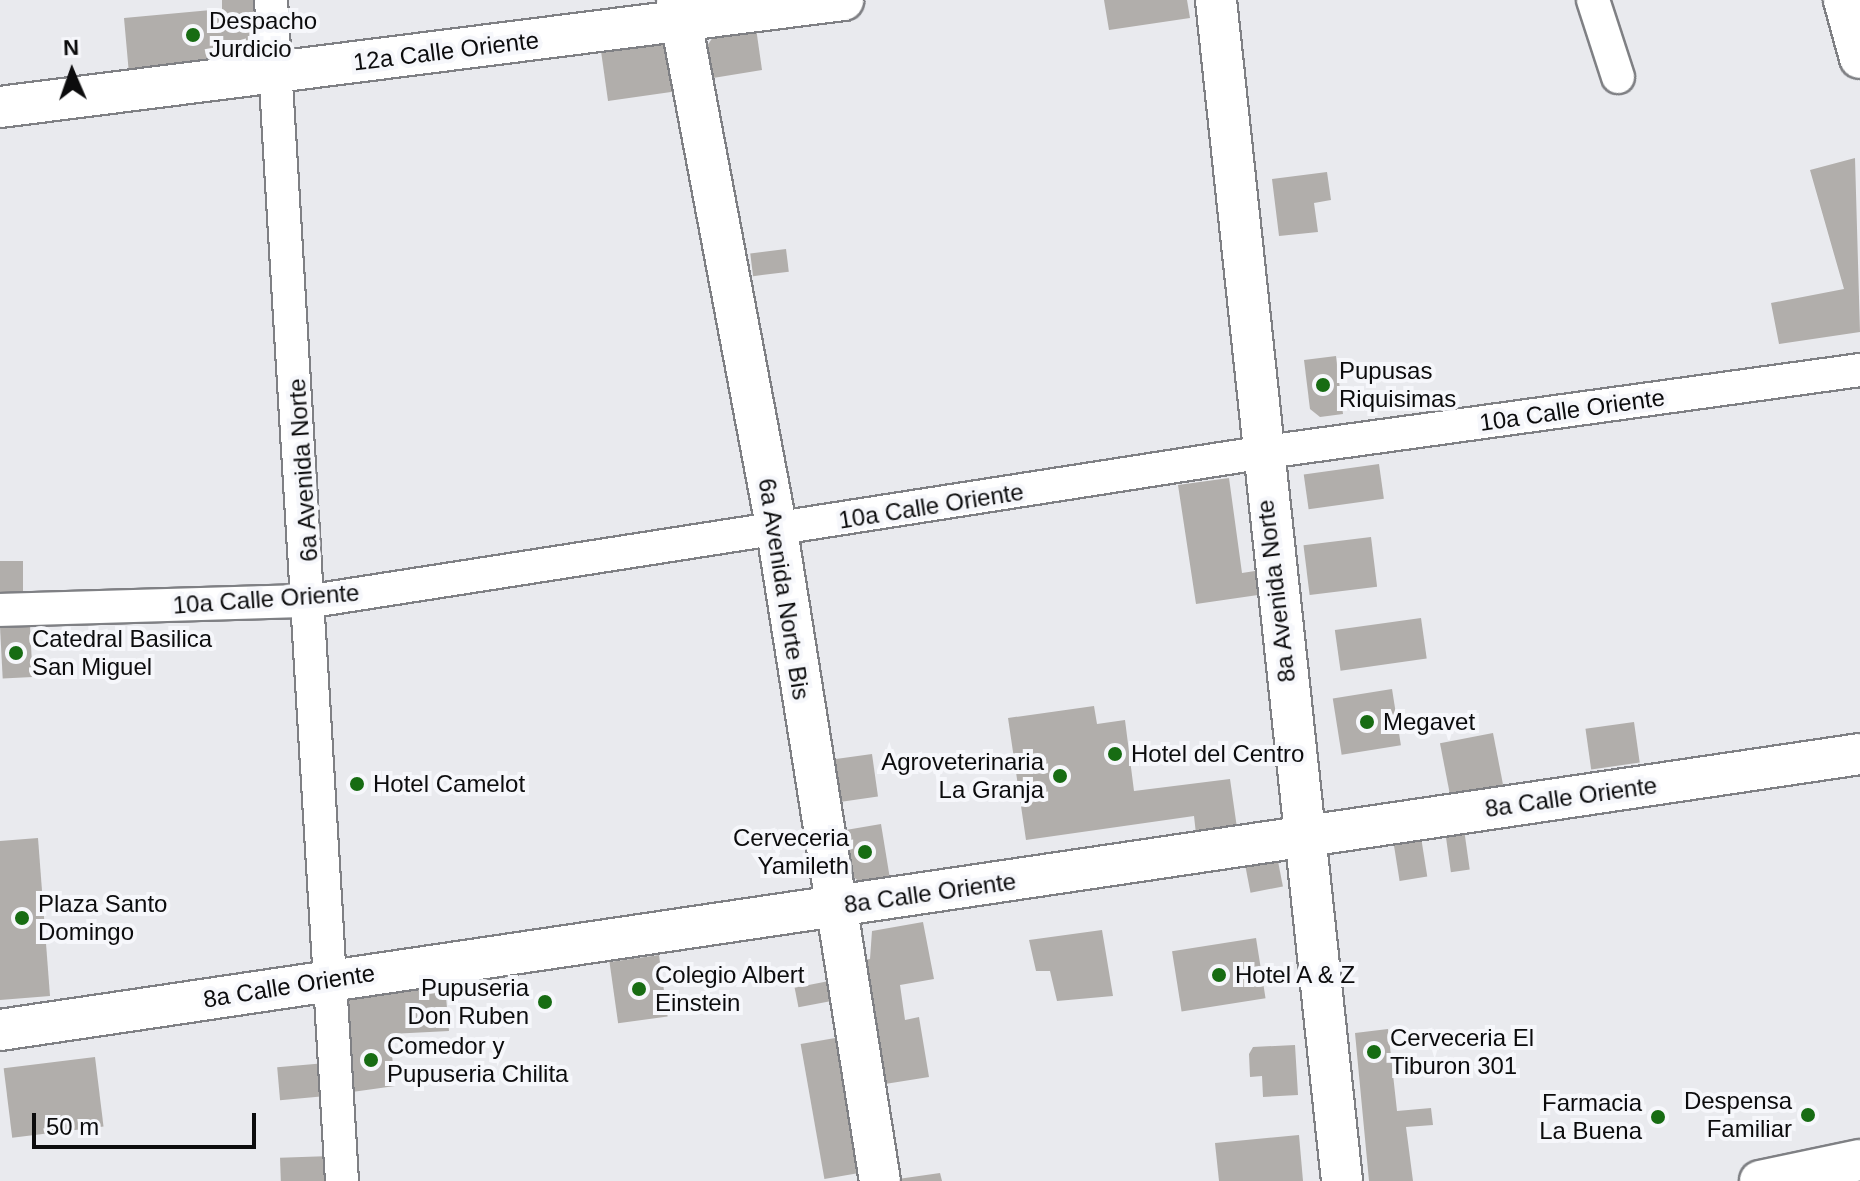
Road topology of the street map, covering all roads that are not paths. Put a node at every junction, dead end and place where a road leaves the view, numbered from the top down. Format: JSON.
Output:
{"nodes":[{"id":1,"x":271,"y":0,"type":"edge"},
{"id":2,"x":843,"y":0,"type":"edge"},
{"id":3,"x":1216,"y":0,"type":"edge"},
{"id":4,"x":1593,"y":0,"type":"edge"},
{"id":5,"x":1844,"y":0,"type":"edge"},
{"id":6,"x":679,"y":10,"type":"edge"},
{"id":7,"x":1860,"y":58,"type":"edge"},
{"id":8,"x":275,"y":73,"type":"junction"},
{"id":9,"x":1618,"y":77,"type":"dead end"},
{"id":10,"x":0,"y":107,"type":"edge"},
{"id":11,"x":1860,"y":370,"type":"edge"},
{"id":12,"x":1259,"y":453,"type":"junction"},
{"id":13,"x":777,"y":531,"type":"junction"},
{"id":14,"x":312,"y":601,"type":"junction"},
{"id":15,"x":0,"y":610,"type":"edge"},
{"id":16,"x":1860,"y":754,"type":"edge"},
{"id":17,"x":1305,"y":837,"type":"junction"},
{"id":18,"x":833,"y":907,"type":"junction"},
{"id":19,"x":329,"y":979,"type":"junction"},
{"id":20,"x":0,"y":1030,"type":"edge"},
{"id":21,"x":1860,"y":1160,"type":"edge"},
{"id":22,"x":342,"y":1181,"type":"edge"},
{"id":23,"x":880,"y":1181,"type":"edge"},
{"id":24,"x":1342,"y":1181,"type":"edge"},
{"id":25,"x":1760,"y":1181,"type":"edge"}],
"edges":[{"from":1,"to":8,"type":"street","name":"6a Avenida Norte"},
{"from":2,"to":6,"type":"street","name":"12a Calle Oriente"},
{"from":3,"to":12,"type":"street","name":"8a Avenida Norte"},
{"from":4,"to":9,"type":"street"},
{"from":5,"to":7,"type":"street"},
{"from":6,"to":8,"type":"street","name":"12a Calle Oriente"},
{"from":6,"to":13,"type":"street","name":"6a Avenida Norte Bis"},
{"from":8,"to":10,"type":"street","name":"12a Calle Oriente"},
{"from":8,"to":14,"type":"street","name":"6a Avenida Norte"},
{"from":11,"to":12,"type":"street","name":"10a Calle Oriente"},
{"from":12,"to":13,"type":"street","name":"10a Calle Oriente"},
{"from":12,"to":17,"type":"street","name":"8a Avenida Norte"},
{"from":13,"to":14,"type":"street","name":"10a Calle Oriente"},
{"from":13,"to":18,"type":"street","name":"6a Avenida Norte Bis"},
{"from":14,"to":15,"type":"street","name":"10a Calle Oriente"},
{"from":14,"to":19,"type":"street","name":"6a Avenida Norte"},
{"from":16,"to":17,"type":"street","name":"8a Calle Oriente"},
{"from":17,"to":18,"type":"street","name":"8a Calle Oriente"},
{"from":17,"to":24,"type":"street","name":"8a Avenida Norte"},
{"from":18,"to":19,"type":"street","name":"8a Calle Oriente"},
{"from":18,"to":23,"type":"street","name":"6a Avenida Norte Bis"},
{"from":19,"to":20,"type":"street","name":"8a Calle Oriente"},
{"from":19,"to":22,"type":"street","name":"6a Avenida Norte"},
{"from":21,"to":25,"type":"street"}]}
